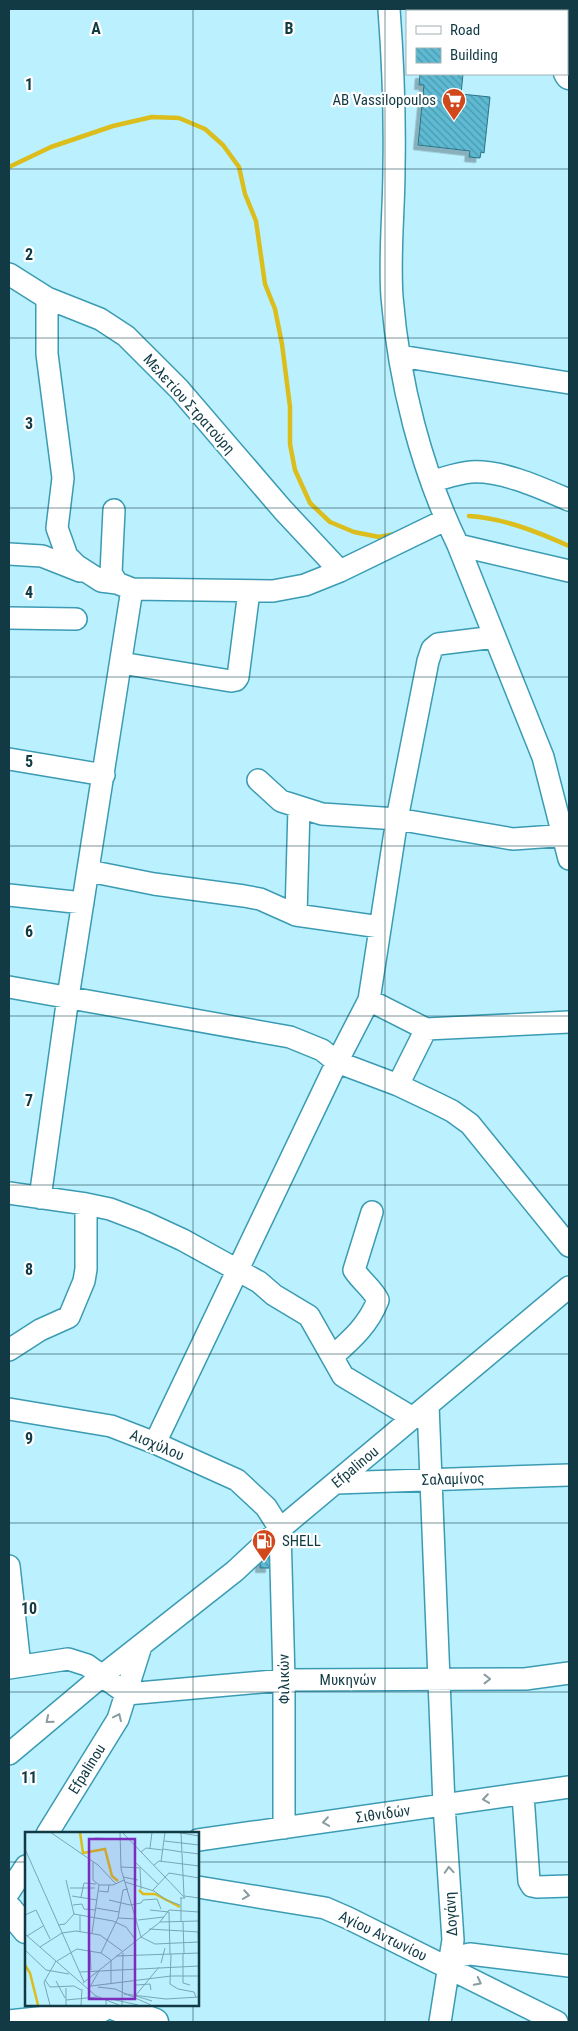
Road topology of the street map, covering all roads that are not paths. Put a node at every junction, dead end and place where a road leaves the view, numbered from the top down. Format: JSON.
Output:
{"nodes":[{"id":1,"x":389,"y":9,"type":"edge"},
{"id":2,"x":9,"y":274,"type":"edge"},
{"id":3,"x":47,"y":298,"type":"junction"},
{"id":4,"x":400,"y":356,"type":"junction"},
{"id":5,"x":569,"y":383,"type":"edge"},
{"id":6,"x":433,"y":482,"type":"junction"},
{"id":7,"x":569,"y":500,"type":"edge"},
{"id":8,"x":114,"y":510,"type":"dead end"},
{"id":9,"x":445,"y":520,"type":"junction"},
{"id":10,"x":458,"y":545,"type":"junction"},
{"id":11,"x":9,"y":554,"type":"edge"},
{"id":12,"x":340,"y":571,"type":"junction"},
{"id":13,"x":569,"y":571,"type":"edge"},
{"id":14,"x":89,"y":575,"type":"junction"},
{"id":15,"x":125,"y":586,"type":"junction"},
{"id":16,"x":249,"y":591,"type":"junction"},
{"id":17,"x":9,"y":618,"type":"edge"},
{"id":18,"x":76,"y":619,"type":"dead end"},
{"id":19,"x":495,"y":637,"type":"junction"},
{"id":20,"x":121,"y":663,"type":"junction"},
{"id":21,"x":9,"y":760,"type":"edge"},
{"id":22,"x":104,"y":775,"type":"junction"},
{"id":23,"x":258,"y":780,"type":"dead end"},
{"id":24,"x":299,"y":808,"type":"junction"},
{"id":25,"x":396,"y":819,"type":"junction"},
{"id":26,"x":566,"y":836,"type":"edge"},
{"id":27,"x":569,"y":859,"type":"edge"},
{"id":28,"x":89,"y":871,"type":"junction"},
{"id":29,"x":9,"y":895,"type":"edge"},
{"id":30,"x":83,"y":903,"type":"junction"},
{"id":31,"x":296,"y":915,"type":"junction"},
{"id":32,"x":380,"y":927,"type":"junction"},
{"id":33,"x":9,"y":987,"type":"edge"},
{"id":34,"x":68,"y":997,"type":"junction"},
{"id":35,"x":369,"y":1000,"type":"junction"},
{"id":36,"x":569,"y":1022,"type":"edge"},
{"id":37,"x":426,"y":1029,"type":"junction"},
{"id":38,"x":337,"y":1062,"type":"junction"},
{"id":39,"x":398,"y":1085,"type":"junction"},
{"id":40,"x":9,"y":1193,"type":"edge"},
{"id":41,"x":40,"y":1198,"type":"junction"},
{"id":42,"x":86,"y":1204,"type":"junction"},
{"id":43,"x":372,"y":1212,"type":"dead end"},
{"id":44,"x":569,"y":1246,"type":"edge"},
{"id":45,"x":238,"y":1271,"type":"junction"},
{"id":46,"x":569,"y":1287,"type":"edge"},
{"id":47,"x":9,"y":1350,"type":"edge"},
{"id":48,"x":333,"y":1356,"type":"junction"},
{"id":49,"x":9,"y":1409,"type":"edge"},
{"id":50,"x":421,"y":1411,"type":"junction"},
{"id":51,"x":155,"y":1444,"type":"junction"},
{"id":52,"x":569,"y":1475,"type":"edge"},
{"id":53,"x":432,"y":1479,"type":"junction"},
{"id":54,"x":336,"y":1483,"type":"junction"},
{"id":55,"x":280,"y":1529,"type":"junction"},
{"id":56,"x":9,"y":1566,"type":"edge"},
{"id":57,"x":141,"y":1646,"type":"junction"},
{"id":58,"x":14,"y":1667,"type":"edge"},
{"id":59,"x":569,"y":1673,"type":"edge"},
{"id":60,"x":103,"y":1675,"type":"junction"},
{"id":61,"x":284,"y":1680,"type":"junction"},
{"id":62,"x":439,"y":1680,"type":"junction"},
{"id":63,"x":127,"y":1694,"type":"junction"},
{"id":64,"x":9,"y":1754,"type":"edge"},
{"id":65,"x":569,"y":1787,"type":"edge"},
{"id":66,"x":523,"y":1794,"type":"junction"},
{"id":67,"x":444,"y":1805,"type":"junction"},
{"id":68,"x":284,"y":1828,"type":"junction"},
{"id":69,"x":48,"y":1832,"type":"edge"},
{"id":70,"x":199,"y":1840,"type":"edge"},
{"id":71,"x":25,"y":1868,"type":"edge"},
{"id":72,"x":569,"y":1886,"type":"edge"},
{"id":73,"x":199,"y":1887,"type":"edge"},
{"id":74,"x":9,"y":1892,"type":"edge"},
{"id":75,"x":9,"y":1908,"type":"edge"},
{"id":76,"x":25,"y":1929,"type":"edge"},
{"id":77,"x":569,"y":1966,"type":"edge"},
{"id":78,"x":448,"y":1967,"type":"junction"},
{"id":79,"x":105,"y":2006,"type":"edge"},
{"id":80,"x":113,"y":2006,"type":"edge"},
{"id":81,"x":39,"y":2015,"type":"edge"},
{"id":82,"x":9,"y":2021,"type":"edge"},
{"id":83,"x":155,"y":2022,"type":"edge"},
{"id":84,"x":440,"y":2022,"type":"edge"},
{"id":85,"x":557,"y":2022,"type":"edge"}],
"edges":[{"from":1,"to":4,"type":"street"},
{"from":2,"to":3,"type":"street","name":"Μελετίου Στρατούρη"},
{"from":3,"to":12,"type":"street","name":"Μελετίου Στρατούρη"},
{"from":3,"to":14,"type":"street"},
{"from":4,"to":5,"type":"street"},
{"from":4,"to":6,"type":"street"},
{"from":6,"to":7,"type":"street"},
{"from":6,"to":9,"type":"street"},
{"from":8,"to":15,"type":"street"},
{"from":9,"to":10,"type":"street"},
{"from":9,"to":12,"type":"street"},
{"from":10,"to":13,"type":"street"},
{"from":10,"to":19,"type":"street"},
{"from":11,"to":14,"type":"street"},
{"from":12,"to":16,"type":"street"},
{"from":14,"to":15,"type":"street"},
{"from":15,"to":16,"type":"street"},
{"from":15,"to":20,"type":"street"},
{"from":16,"to":20,"type":"street"},
{"from":17,"to":18,"type":"street"},
{"from":19,"to":25,"type":"street"},
{"from":19,"to":26,"type":"street"},
{"from":20,"to":22,"type":"street"},
{"from":21,"to":22,"type":"street"},
{"from":22,"to":28,"type":"street"},
{"from":23,"to":24,"type":"street"},
{"from":24,"to":25,"type":"street"},
{"from":24,"to":31,"type":"street"},
{"from":25,"to":26,"type":"street"},
{"from":25,"to":32,"type":"street"},
{"from":26,"to":27,"type":"street"},
{"from":28,"to":30,"type":"street"},
{"from":28,"to":31,"type":"street"},
{"from":29,"to":30,"type":"street"},
{"from":30,"to":34,"type":"street"},
{"from":31,"to":32,"type":"street"},
{"from":32,"to":35,"type":"street"},
{"from":33,"to":34,"type":"street"},
{"from":34,"to":38,"type":"street"},
{"from":34,"to":41,"type":"street"},
{"from":35,"to":37,"type":"street"},
{"from":35,"to":38,"type":"street"},
{"from":36,"to":37,"type":"street"},
{"from":37,"to":39,"type":"street"},
{"from":38,"to":39,"type":"street"},
{"from":38,"to":45,"type":"street"},
{"from":39,"to":44,"type":"street"},
{"from":40,"to":41,"type":"street"},
{"from":41,"to":42,"type":"street"},
{"from":42,"to":45,"type":"street"},
{"from":42,"to":47,"type":"street"},
{"from":43,"to":48,"type":"street"},
{"from":45,"to":48,"type":"street"},
{"from":45,"to":51,"type":"street"},
{"from":46,"to":50,"type":"street","name":"Efpalinou"},
{"from":48,"to":50,"type":"street"},
{"from":49,"to":51,"type":"street","name":"Αισχύλου"},
{"from":50,"to":53,"type":"street","name":"Δογάνη"},
{"from":50,"to":54,"type":"street","name":"Efpalinou"},
{"from":51,"to":55,"type":"street","name":"Αισχύλου"},
{"from":52,"to":53,"type":"street","name":"Σαλαμίνος"},
{"from":53,"to":54,"type":"street","name":"Σαλαμίνος"},
{"from":53,"to":62,"type":"street","name":"Δογάνη"},
{"from":54,"to":55,"type":"street","name":"Efpalinou"},
{"from":55,"to":57,"type":"street","name":"Efpalinou"},
{"from":55,"to":61,"type":"street","name":"Φιλικών"},
{"from":56,"to":58,"type":"street"},
{"from":57,"to":60,"type":"street","name":"Efpalinou"},
{"from":57,"to":63,"type":"street","name":"Efpalinou"},
{"from":58,"to":60,"type":"street"},
{"from":62,"to":59,"type":"street","name":"Μυκηνών","one_way":true},
{"from":60,"to":63,"type":"street"},
{"from":60,"to":64,"type":"street","name":"Efpalinou","one_way":true},
{"from":61,"to":62,"type":"street","name":"Μυκηνών"},
{"from":61,"to":63,"type":"street","name":"Μυκηνών"},
{"from":61,"to":68,"type":"street","name":"Φιλικών"},
{"from":62,"to":67,"type":"street","name":"Δογάνη"},
{"from":69,"to":63,"type":"street","name":"Efpalinou","one_way":true},
{"from":65,"to":66,"type":"street","name":"Σιθνιδών"},
{"from":66,"to":67,"type":"street","name":"Σιθνιδών","one_way":true},
{"from":66,"to":72,"type":"street"},
{"from":67,"to":68,"type":"street","name":"Σιθνιδών","one_way":true},
{"from":78,"to":67,"type":"street","name":"Δογάνη","one_way":true},
{"from":68,"to":70,"type":"street","name":"Σιθνιδών"},
{"from":71,"to":74,"type":"street"},
{"from":73,"to":78,"type":"street","name":"Αγίου Αντωνίου","one_way":true},
{"from":75,"to":76,"type":"main road"},
{"from":77,"to":78,"type":"street"},
{"from":78,"to":84,"type":"street","name":"Δογάνη"},
{"from":78,"to":85,"type":"street","name":"Αγίου Αντωνίου","one_way":true},
{"from":79,"to":81,"type":"street"},
{"from":80,"to":83,"type":"main road"},
{"from":81,"to":82,"type":"street"}]}
